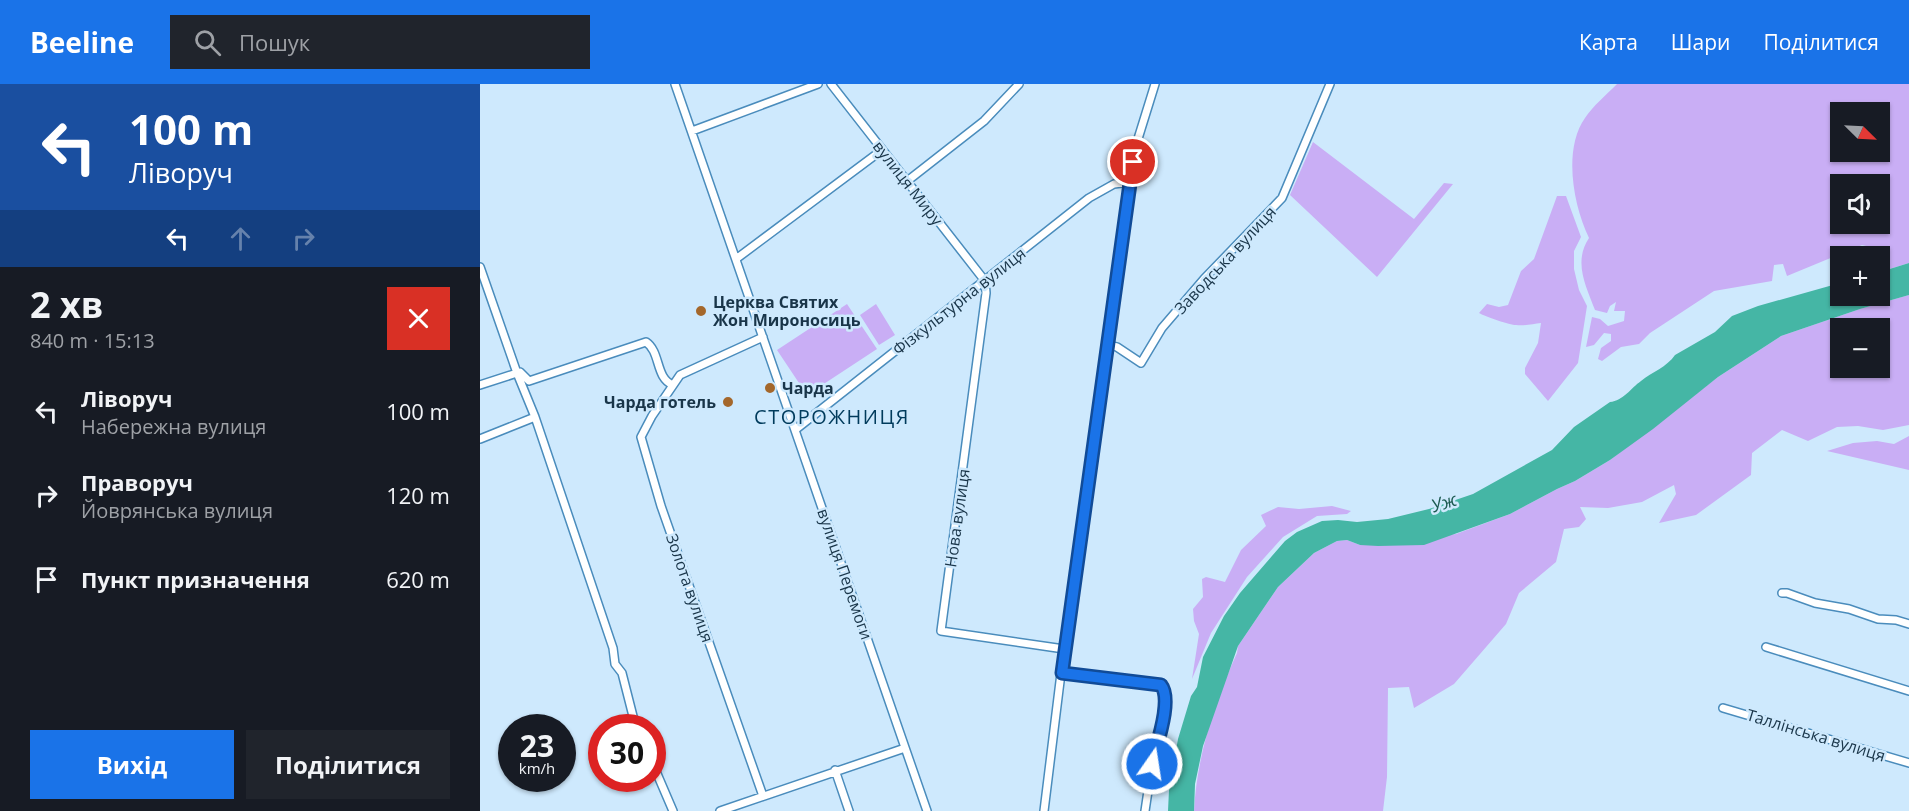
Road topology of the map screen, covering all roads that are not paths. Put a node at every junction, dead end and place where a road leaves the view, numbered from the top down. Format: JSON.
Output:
{"nodes":[{"id":1,"x":675,"y":84,"type":"edge"},
{"id":2,"x":818,"y":84,"type":"edge"},
{"id":3,"x":831,"y":84,"type":"edge"},
{"id":4,"x":1019,"y":84,"type":"edge"},
{"id":5,"x":1155,"y":84,"type":"edge"},
{"id":6,"x":1330,"y":84,"type":"edge"},
{"id":7,"x":692,"y":131,"type":"junction"},
{"id":8,"x":882,"y":150,"type":"junction"},
{"id":9,"x":906,"y":182,"type":"junction"},
{"id":10,"x":1129,"y":182,"type":"junction"},
{"id":11,"x":736,"y":260,"type":"junction"},
{"id":12,"x":480,"y":267,"type":"edge"},
{"id":13,"x":985,"y":281,"type":"junction"},
{"id":14,"x":763,"y":338,"type":"junction"},
{"id":15,"x":1109,"y":345,"type":"junction"},
{"id":16,"x":517,"y":374,"type":"junction"},
{"id":17,"x":480,"y":385,"type":"edge"},
{"id":18,"x":673,"y":385,"type":"junction"},
{"id":19,"x":535,"y":417,"type":"junction"},
{"id":20,"x":795,"y":430,"type":"junction"},
{"id":21,"x":480,"y":439,"type":"edge"},
{"id":22,"x":1782,"y":593,"type":"dead end"},
{"id":23,"x":1909,"y":624,"type":"edge"},
{"id":24,"x":1766,"y":647,"type":"dead end"},
{"id":25,"x":1064,"y":649,"type":"junction"},
{"id":26,"x":1062,"y":673,"type":"junction"},
{"id":27,"x":1909,"y":691,"type":"edge"},
{"id":28,"x":1723,"y":708,"type":"dead end"},
{"id":29,"x":632,"y":714,"type":"edge"},
{"id":30,"x":905,"y":748,"type":"junction"},
{"id":31,"x":1909,"y":763,"type":"edge"},
{"id":32,"x":835,"y":770,"type":"junction"},
{"id":33,"x":665,"y":792,"type":"edge"},
{"id":34,"x":763,"y":796,"type":"junction"},
{"id":35,"x":673,"y":811,"type":"edge"},
{"id":36,"x":720,"y":811,"type":"edge"},
{"id":37,"x":849,"y":811,"type":"edge"},
{"id":38,"x":927,"y":811,"type":"edge"},
{"id":39,"x":1044,"y":811,"type":"edge"},
{"id":40,"x":1145,"y":811,"type":"edge"}],
"edges":[{"from":1,"to":7,"type":"street","name":"вулиця Перемоги"},
{"from":2,"to":7,"type":"street"},
{"from":3,"to":8,"type":"street","name":"вулиця Миру"},
{"from":4,"to":9,"type":"street"},
{"from":5,"to":10,"type":"street"},
{"from":6,"to":15,"type":"street","name":"Заводська вулиця"},
{"from":7,"to":11,"type":"street","name":"вулиця Перемоги"},
{"from":8,"to":9,"type":"street","name":"вулиця Миру"},
{"from":8,"to":11,"type":"street"},
{"from":9,"to":13,"type":"street","name":"вулиця Миру"},
{"from":10,"to":13,"type":"street","name":"Фізкультурна вулиця"},
{"from":10,"to":15,"type":"street"},
{"from":11,"to":14,"type":"street","name":"вулиця Перемоги"},
{"from":12,"to":16,"type":"street"},
{"from":13,"to":20,"type":"street","name":"Фізкультурна вулиця"},
{"from":13,"to":25,"type":"street","name":"Нова вулиця"},
{"from":14,"to":18,"type":"street"},
{"from":14,"to":20,"type":"street","name":"вулиця Перемоги"},
{"from":15,"to":25,"type":"street"},
{"from":16,"to":17,"type":"street"},
{"from":16,"to":18,"type":"street"},
{"from":16,"to":19,"type":"street"},
{"from":18,"to":34,"type":"street","name":"Золота вулиця"},
{"from":19,"to":21,"type":"street"},
{"from":19,"to":29,"type":"street"},
{"from":20,"to":30,"type":"street","name":"вулиця Перемоги"},
{"from":22,"to":23,"type":"street"},
{"from":24,"to":27,"type":"street"},
{"from":25,"to":26,"type":"street"},
{"from":26,"to":39,"type":"street"},
{"from":26,"to":40,"type":"street"},
{"from":28,"to":31,"type":"street","name":"Таллінська вулиця"},
{"from":30,"to":32,"type":"street"},
{"from":30,"to":38,"type":"street","name":"вулиця Перемоги"},
{"from":32,"to":34,"type":"street"},
{"from":32,"to":37,"type":"street"},
{"from":33,"to":35,"type":"street"},
{"from":34,"to":36,"type":"street"}]}
